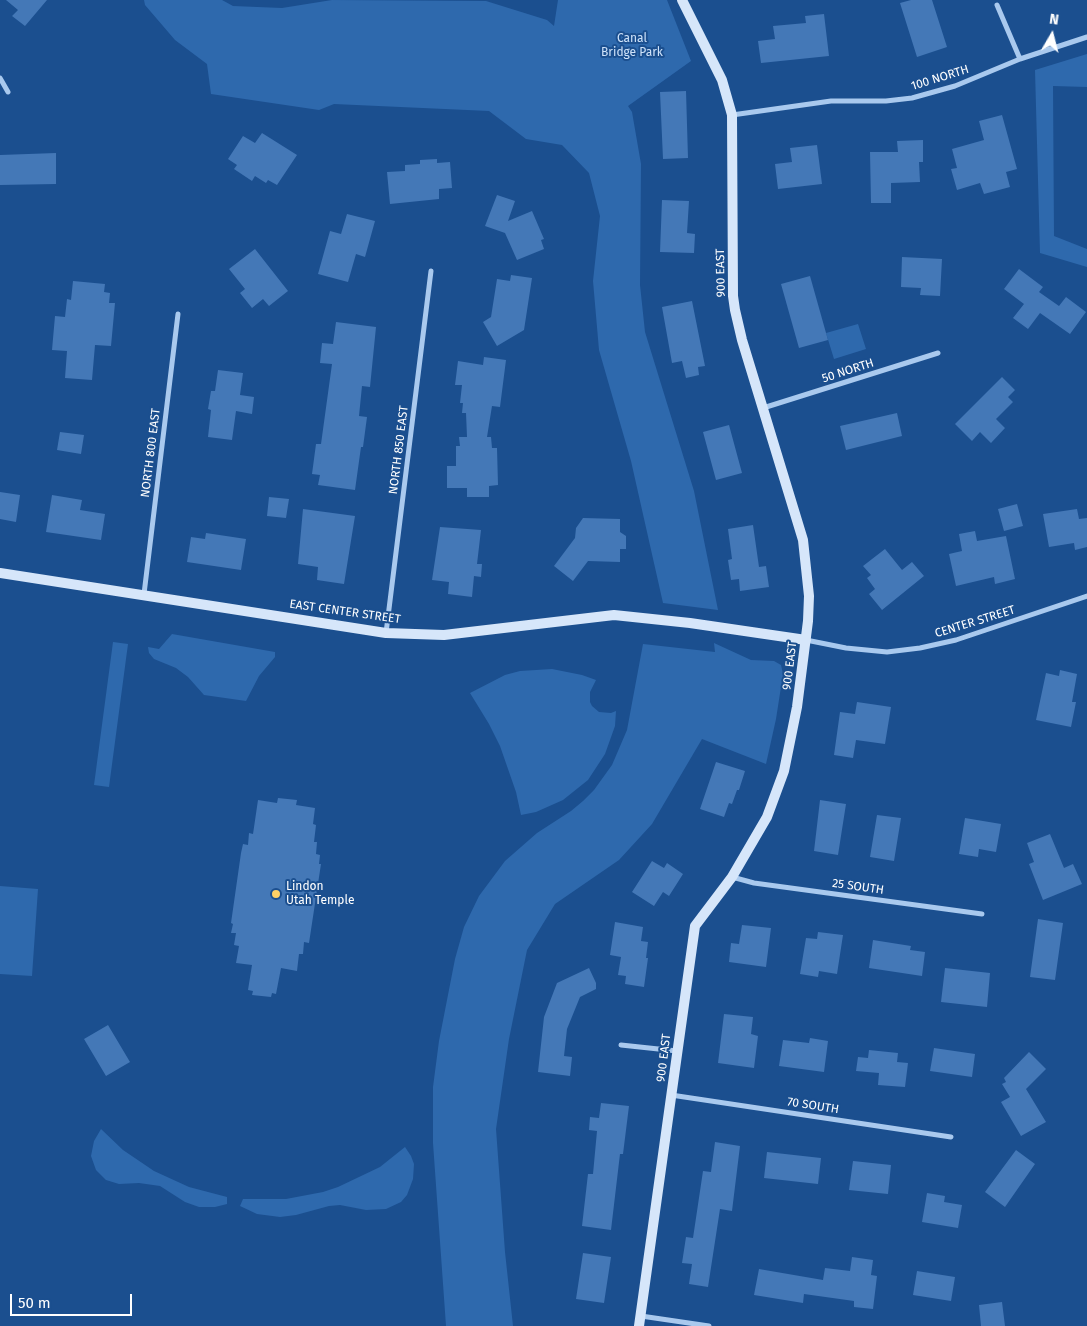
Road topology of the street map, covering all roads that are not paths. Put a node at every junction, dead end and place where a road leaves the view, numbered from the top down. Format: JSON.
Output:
{"nodes":[{"id":1,"x":682,"y":0,"type":"edge"},
{"id":2,"x":997,"y":4,"type":"dead end"},
{"id":3,"x":1087,"y":37,"type":"edge"},
{"id":4,"x":1020,"y":60,"type":"junction"},
{"id":5,"x":0,"y":78,"type":"edge"},
{"id":6,"x":8,"y":92,"type":"dead end"},
{"id":7,"x":732,"y":115,"type":"junction"},
{"id":8,"x":431,"y":271,"type":"dead end"},
{"id":9,"x":178,"y":314,"type":"dead end"},
{"id":10,"x":938,"y":352,"type":"dead end"},
{"id":11,"x":763,"y":408,"type":"junction"},
{"id":12,"x":0,"y":573,"type":"edge"},
{"id":13,"x":144,"y":594,"type":"junction"},
{"id":14,"x":1087,"y":596,"type":"edge"},
{"id":15,"x":386,"y":633,"type":"junction"},
{"id":16,"x":806,"y":640,"type":"junction"},
{"id":17,"x":732,"y":878,"type":"junction"},
{"id":18,"x":982,"y":914,"type":"dead end"},
{"id":19,"x":621,"y":1045,"type":"dead end"},
{"id":20,"x":676,"y":1051,"type":"junction"},
{"id":21,"x":671,"y":1096,"type":"junction"},
{"id":22,"x":951,"y":1137,"type":"dead end"},
{"id":23,"x":640,"y":1321,"type":"edge"},
{"id":24,"x":709,"y":1326,"type":"edge"}],
"edges":[{"from":1,"to":7,"type":"street","name":"900 EAST"},
{"from":2,"to":4,"type":"street"},
{"from":3,"to":4,"type":"street","name":"100 NORTH"},
{"from":4,"to":7,"type":"street","name":"100 NORTH"},
{"from":5,"to":6,"type":"street"},
{"from":7,"to":11,"type":"street","name":"900 EAST"},
{"from":8,"to":15,"type":"street","name":"NORTH 850 EAST"},
{"from":9,"to":13,"type":"street","name":"NORTH 800 EAST"},
{"from":10,"to":11,"type":"street","name":"50 NORTH"},
{"from":11,"to":16,"type":"street","name":"900 EAST"},
{"from":12,"to":13,"type":"street","name":"EAST CENTER STREET"},
{"from":13,"to":15,"type":"street","name":"EAST CENTER STREET"},
{"from":14,"to":16,"type":"street","name":"CENTER STREET"},
{"from":15,"to":16,"type":"street","name":"EAST CENTER STREET"},
{"from":16,"to":17,"type":"street","name":"900 EAST"},
{"from":17,"to":18,"type":"street","name":"25 SOUTH"},
{"from":17,"to":20,"type":"street","name":"900 EAST"},
{"from":19,"to":20,"type":"street"},
{"from":20,"to":21,"type":"street","name":"900 EAST"},
{"from":21,"to":22,"type":"street","name":"70 SOUTH"},
{"from":21,"to":23,"type":"street","name":"900 EAST"},
{"from":23,"to":24,"type":"street"}]}
